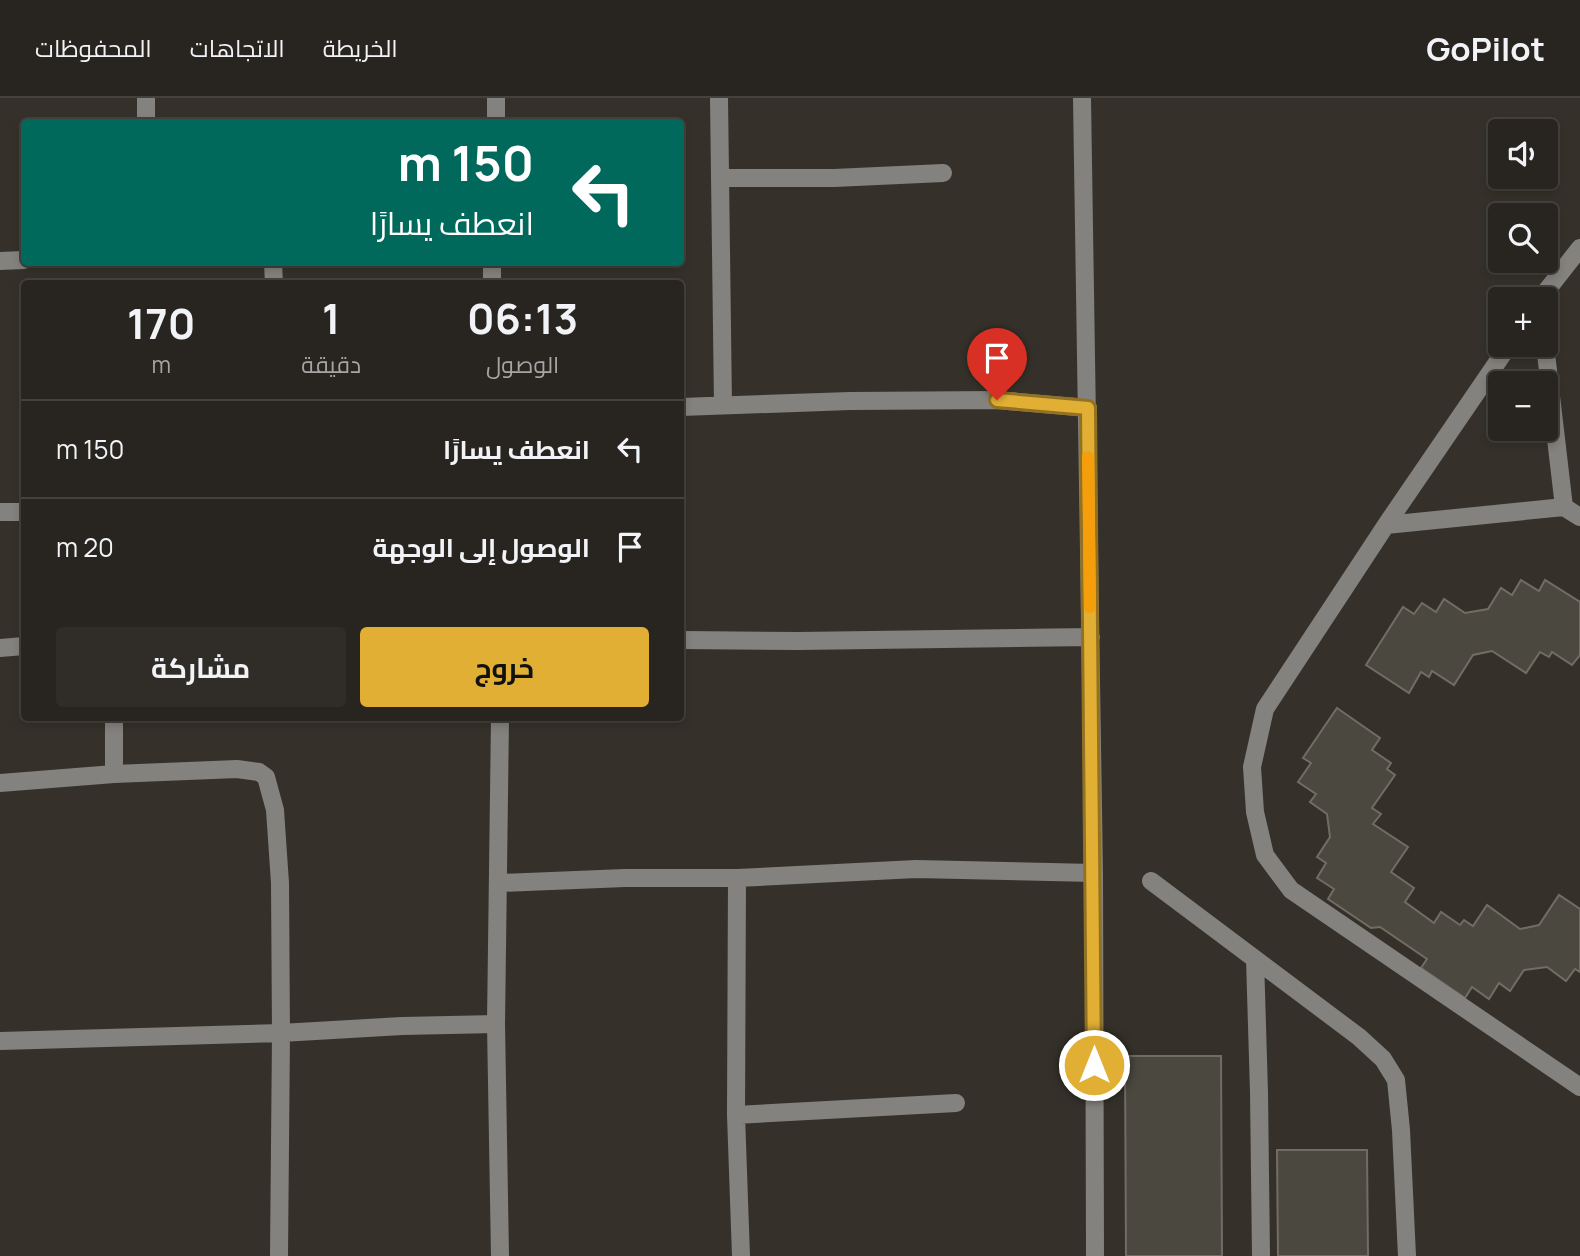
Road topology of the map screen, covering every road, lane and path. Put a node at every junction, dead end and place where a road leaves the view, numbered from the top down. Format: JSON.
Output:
{"nodes":[{"id":1,"x":146,"y":98,"type":"edge"},
{"id":2,"x":496,"y":98,"type":"edge"},
{"id":3,"x":719,"y":98,"type":"edge"},
{"id":4,"x":1083,"y":98,"type":"edge"},
{"id":5,"x":146,"y":119,"type":"edge"},
{"id":6,"x":496,"y":119,"type":"edge"},
{"id":7,"x":943,"y":173,"type":"dead end"},
{"id":8,"x":720,"y":178,"type":"junction"},
{"id":9,"x":1580,"y":248,"type":"edge"},
{"id":10,"x":21,"y":260,"type":"edge"},
{"id":11,"x":0,"y":261,"type":"edge"},
{"id":12,"x":1549,"y":287,"type":"edge"},
{"id":13,"x":1501,"y":357,"type":"edge"},
{"id":14,"x":1546,"y":357,"type":"edge"},
{"id":15,"x":723,"y":405,"type":"junction"},
{"id":16,"x":684,"y":407,"type":"edge"},
{"id":17,"x":1088,"y":408,"type":"junction"},
{"id":18,"x":1564,"y":506,"type":"junction"},
{"id":19,"x":0,"y":512,"type":"edge"},
{"id":20,"x":21,"y":512,"type":"edge"},
{"id":21,"x":1580,"y":517,"type":"edge"},
{"id":22,"x":1387,"y":525,"type":"junction"},
{"id":23,"x":1091,"y":637,"type":"junction"},
{"id":24,"x":684,"y":640,"type":"edge"},
{"id":25,"x":21,"y":646,"type":"edge"},
{"id":26,"x":0,"y":648,"type":"edge"},
{"id":27,"x":114,"y":721,"type":"edge"},
{"id":28,"x":500,"y":721,"type":"edge"},
{"id":29,"x":114,"y":774,"type":"junction"},
{"id":30,"x":0,"y":782,"type":"edge"},
{"id":31,"x":1094,"y":873,"type":"junction"},
{"id":32,"x":737,"y":878,"type":"junction"},
{"id":33,"x":1151,"y":881,"type":"dead end"},
{"id":34,"x":499,"y":883,"type":"junction"},
{"id":35,"x":1255,"y":958,"type":"junction"},
{"id":36,"x":496,"y":1024,"type":"junction"},
{"id":37,"x":281,"y":1034,"type":"junction"},
{"id":38,"x":0,"y":1041,"type":"edge"},
{"id":39,"x":1580,"y":1087,"type":"edge"},
{"id":40,"x":956,"y":1102,"type":"dead end"},
{"id":41,"x":736,"y":1115,"type":"junction"},
{"id":42,"x":279,"y":1256,"type":"edge"},
{"id":43,"x":500,"y":1256,"type":"edge"},
{"id":44,"x":741,"y":1256,"type":"edge"},
{"id":45,"x":1095,"y":1256,"type":"edge"},
{"id":46,"x":1261,"y":1256,"type":"edge"},
{"id":47,"x":1407,"y":1256,"type":"edge"}],
"edges":[{"from":1,"to":5,"type":"street"},
{"from":2,"to":6,"type":"street"},
{"from":3,"to":8,"type":"street"},
{"from":4,"to":17,"type":"street"},
{"from":7,"to":8,"type":"street"},
{"from":8,"to":15,"type":"street"},
{"from":9,"to":12,"type":"street"},
{"from":10,"to":11,"type":"street"},
{"from":13,"to":22,"type":"street"},
{"from":14,"to":18,"type":"street"},
{"from":15,"to":16,"type":"street"},
{"from":15,"to":17,"type":"street"},
{"from":17,"to":23,"type":"street"},
{"from":18,"to":21,"type":"street"},
{"from":18,"to":22,"type":"street"},
{"from":19,"to":20,"type":"street"},
{"from":22,"to":39,"type":"street"},
{"from":23,"to":24,"type":"street"},
{"from":23,"to":31,"type":"street"},
{"from":25,"to":26,"type":"street"},
{"from":27,"to":29,"type":"street"},
{"from":28,"to":34,"type":"street"},
{"from":29,"to":30,"type":"street"},
{"from":29,"to":37,"type":"street"},
{"from":31,"to":32,"type":"street"},
{"from":31,"to":45,"type":"street"},
{"from":32,"to":34,"type":"street"},
{"from":32,"to":41,"type":"street"},
{"from":33,"to":35,"type":"street"},
{"from":34,"to":36,"type":"street"},
{"from":35,"to":46,"type":"street"},
{"from":35,"to":47,"type":"street"},
{"from":36,"to":37,"type":"street"},
{"from":36,"to":43,"type":"street"},
{"from":37,"to":38,"type":"street"},
{"from":37,"to":42,"type":"street"},
{"from":40,"to":41,"type":"street"},
{"from":41,"to":44,"type":"street"}]}
